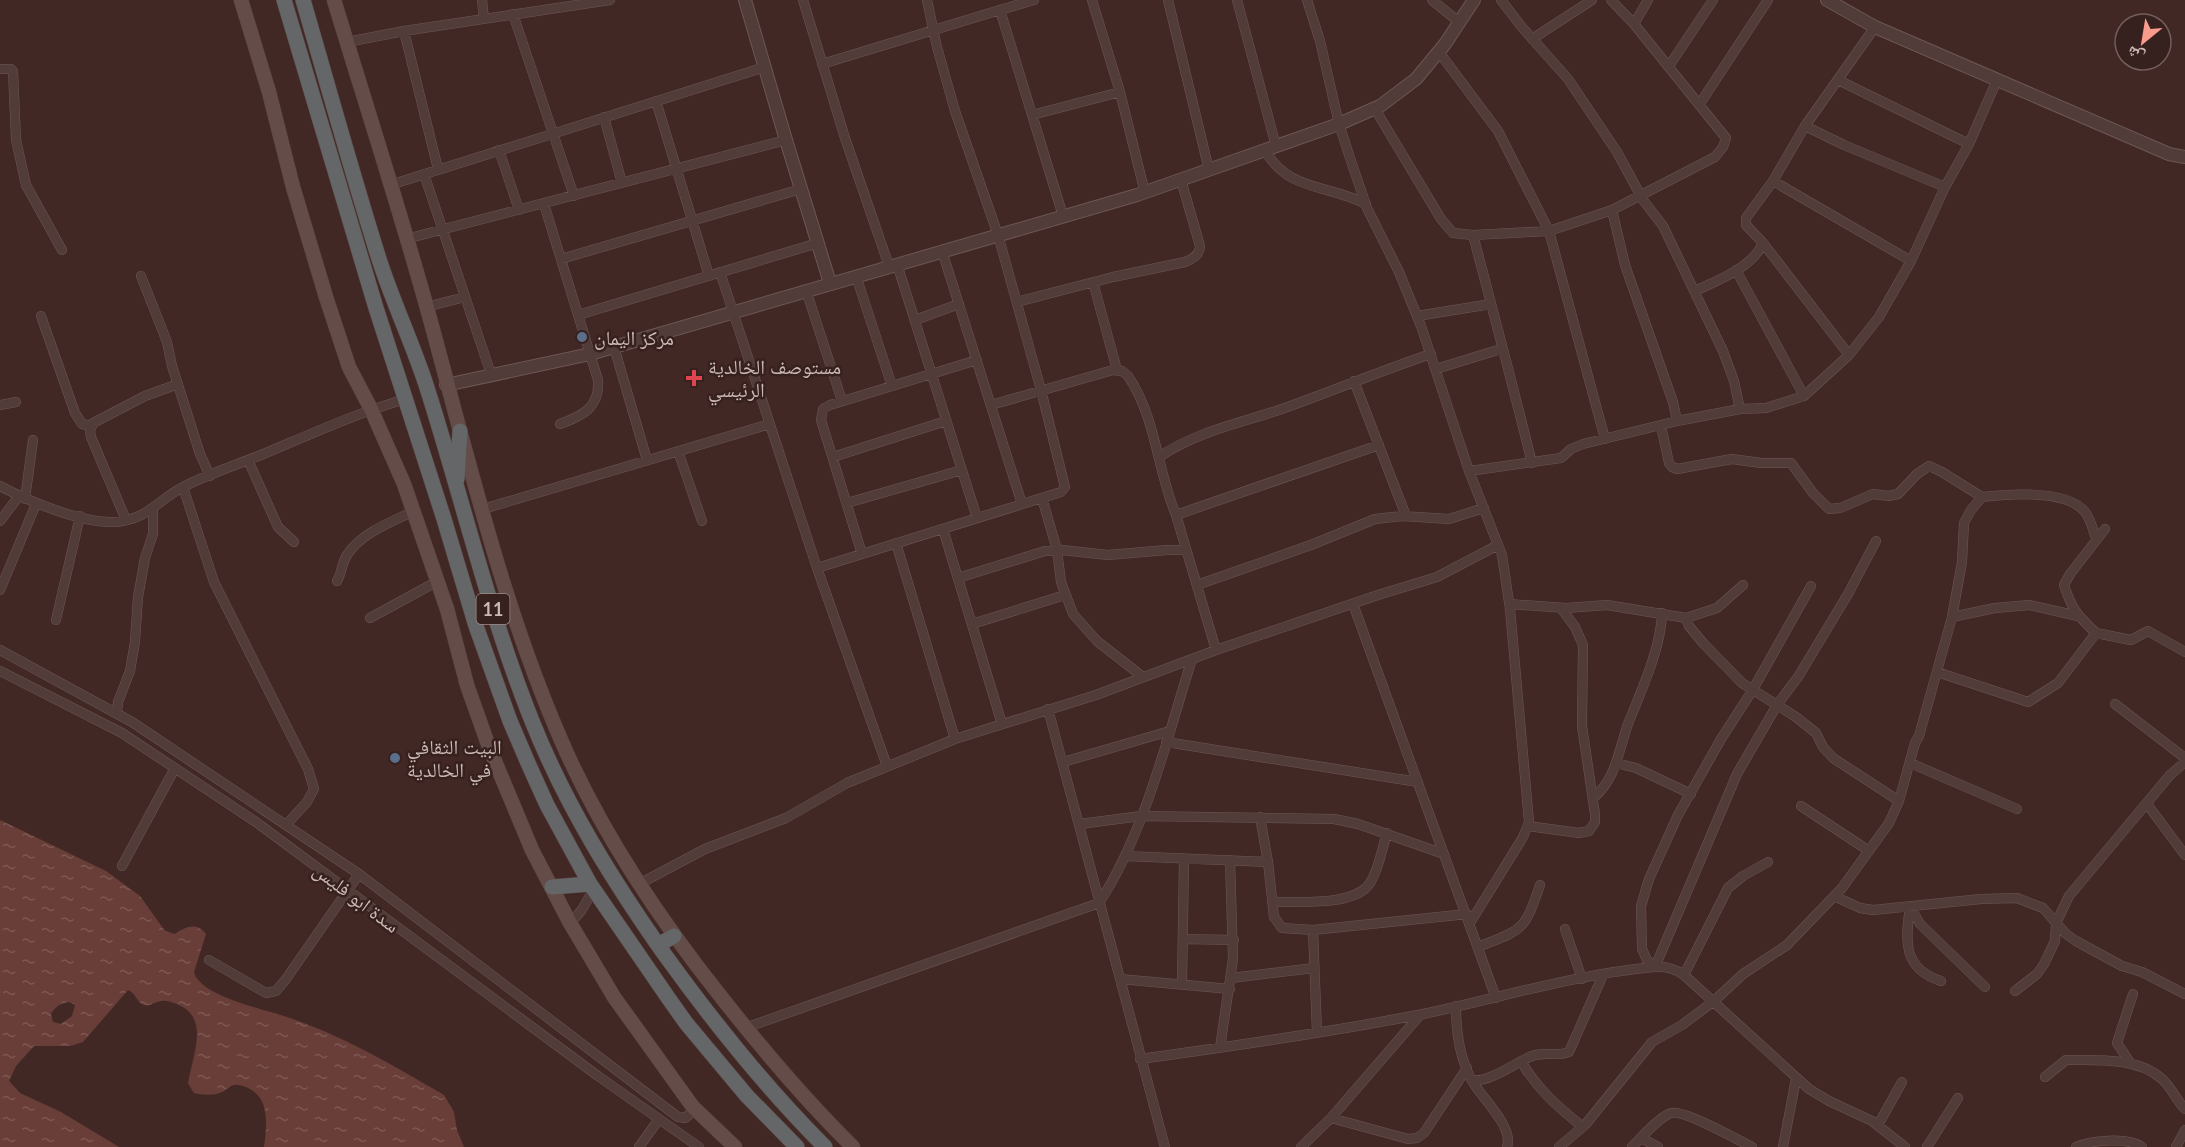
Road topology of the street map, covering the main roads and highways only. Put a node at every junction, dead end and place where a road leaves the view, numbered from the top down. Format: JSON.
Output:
{"nodes":[{"id":1,"x":241,"y":0,"type":"edge"},
{"id":2,"x":284,"y":0,"type":"edge"},
{"id":3,"x":303,"y":0,"type":"edge"},
{"id":4,"x":334,"y":0,"type":"edge"},
{"id":5,"x":460,"y":430,"type":"junction"},
{"id":6,"x":456,"y":491,"type":"junction"},
{"id":7,"x":514,"y":673,"type":"junction"},
{"id":8,"x":495,"y":678,"type":"junction"},
{"id":9,"x":552,"y":887,"type":"junction"},
{"id":10,"x":592,"y":887,"type":"junction"},
{"id":11,"x":674,"y":936,"type":"junction"},
{"id":12,"x":658,"y":945,"type":"junction"},
{"id":13,"x":735,"y":1147,"type":"edge"},
{"id":14,"x":797,"y":1147,"type":"edge"},
{"id":15,"x":825,"y":1147,"type":"edge"},
{"id":16,"x":854,"y":1147,"type":"edge"}],
"edges":[{"from":1,"to":9,"type":"main road"},
{"from":2,"to":8,"type":"highway","number":"11"},
{"from":3,"to":6,"type":"highway","number":"11"},
{"from":4,"to":5,"type":"main road"},
{"from":5,"to":6,"type":"highway"},
{"from":5,"to":11,"type":"main road"},
{"from":6,"to":7,"type":"highway","number":"11"},
{"from":7,"to":8,"type":"highway"},
{"from":7,"to":12,"type":"highway","number":"11"},
{"from":8,"to":10,"type":"highway","number":"11"},
{"from":9,"to":10,"type":"highway"},
{"from":9,"to":13,"type":"main road"},
{"from":10,"to":14,"type":"highway","number":"11"},
{"from":11,"to":12,"type":"highway"},
{"from":11,"to":16,"type":"main road"},
{"from":12,"to":15,"type":"highway","number":"11"}]}
